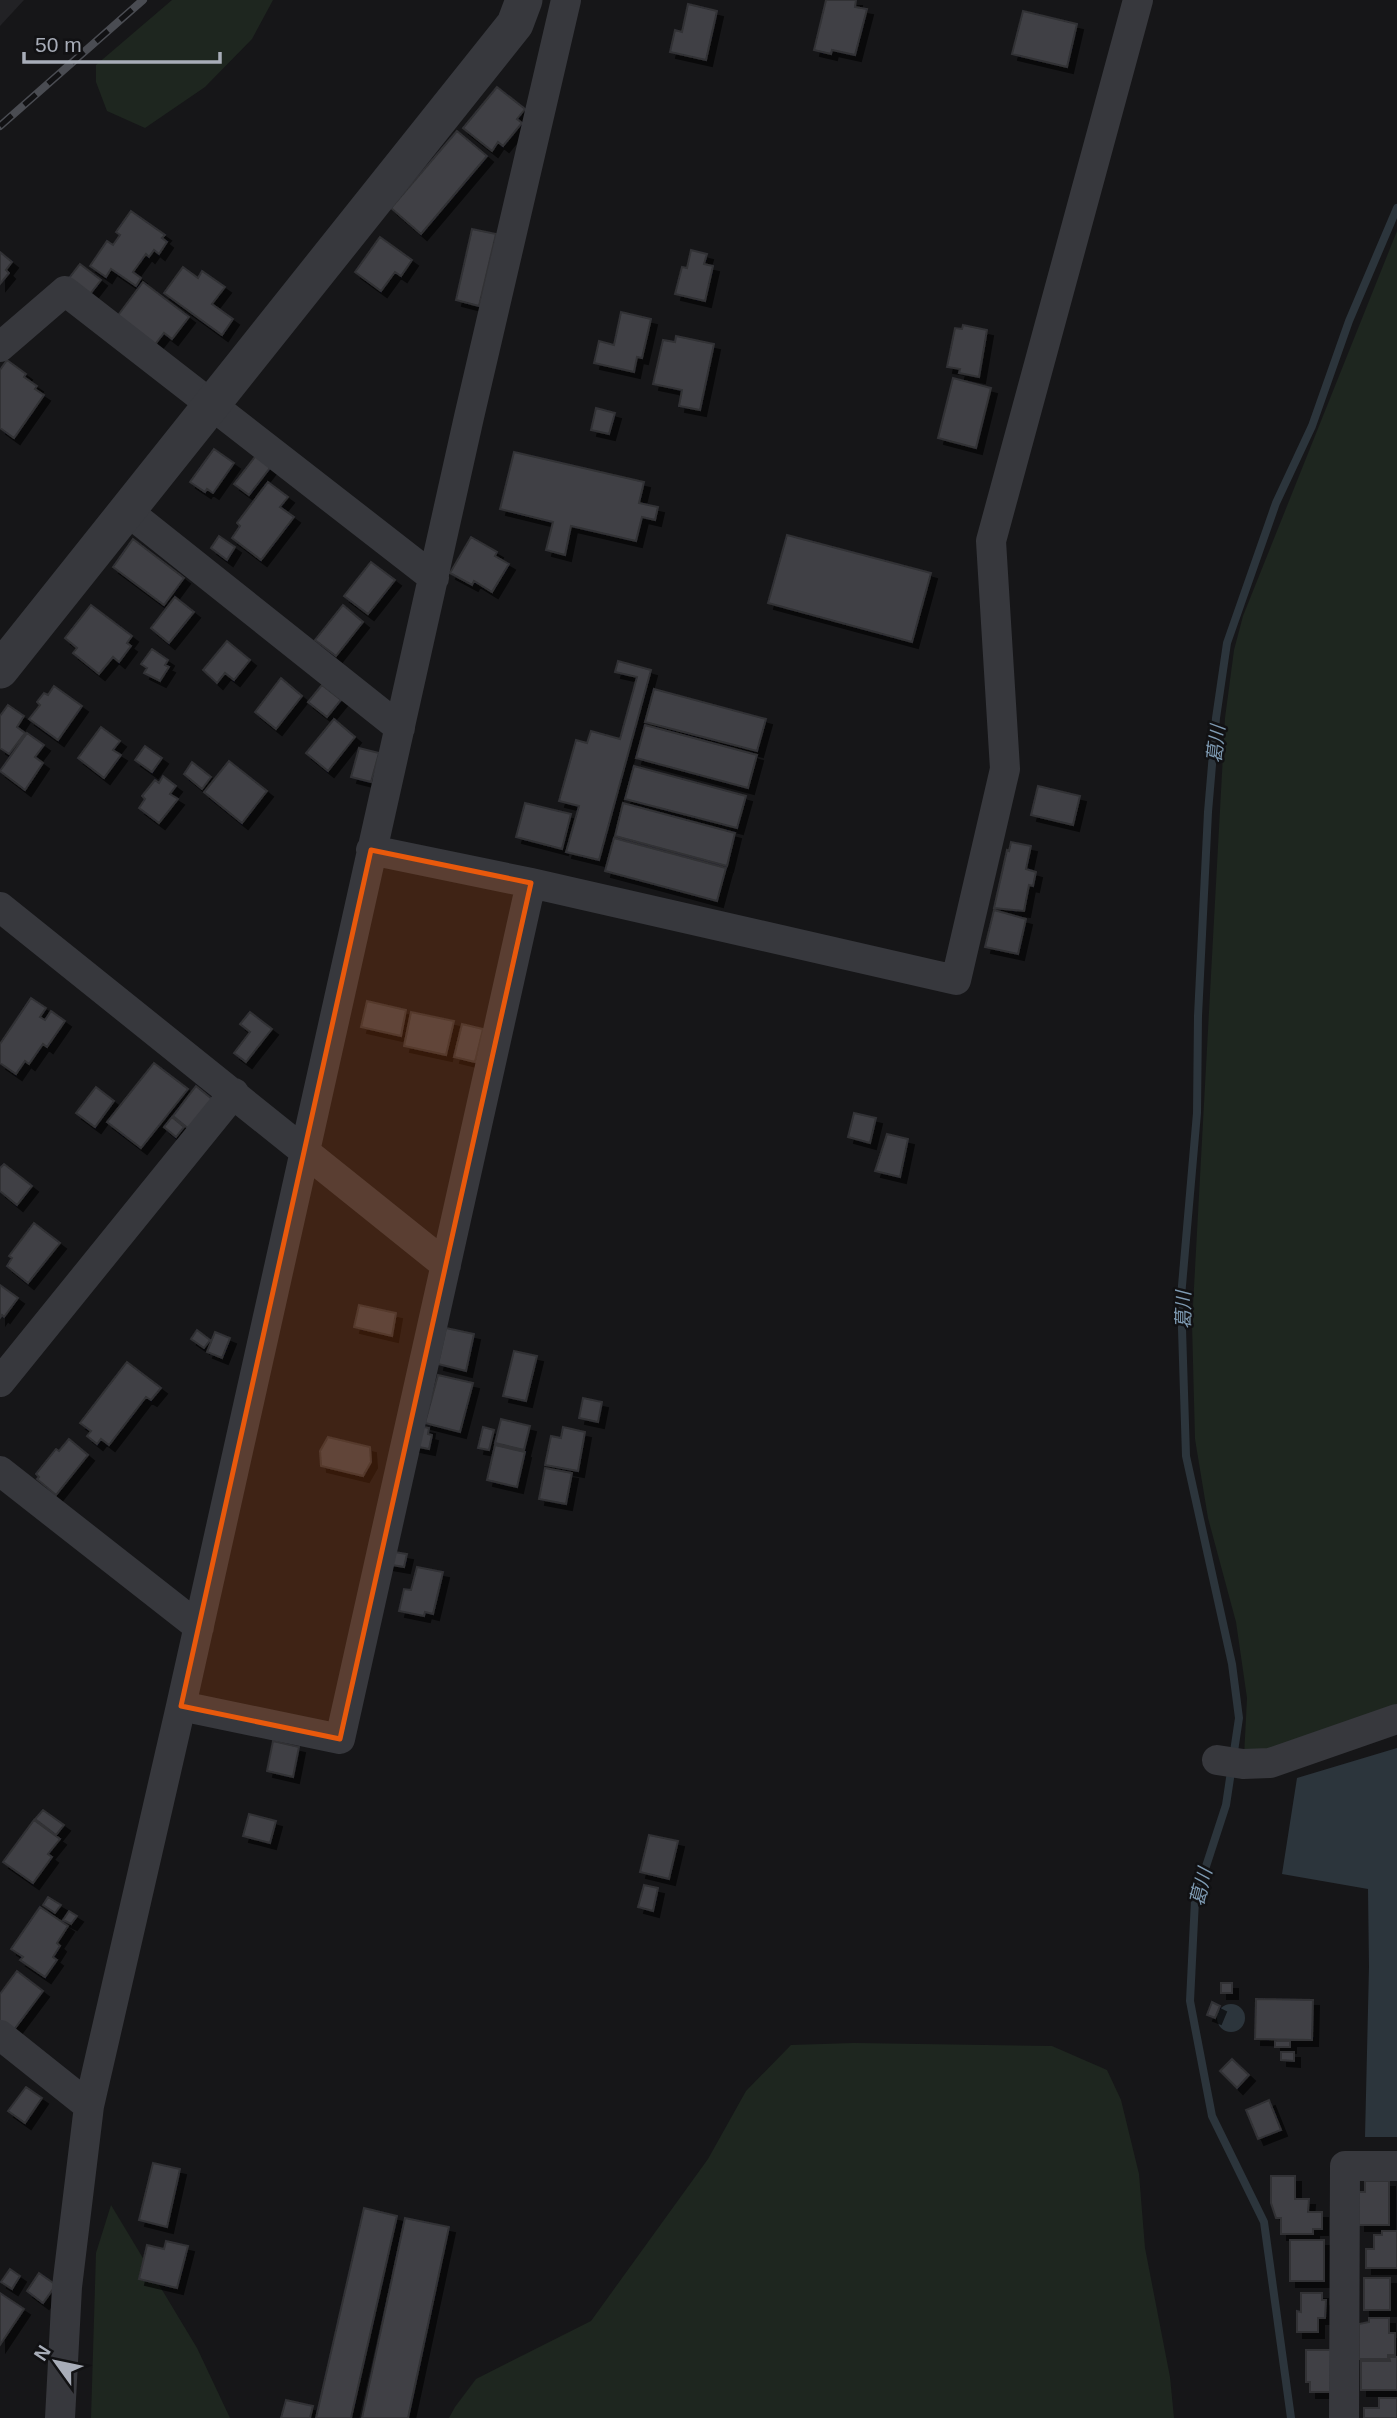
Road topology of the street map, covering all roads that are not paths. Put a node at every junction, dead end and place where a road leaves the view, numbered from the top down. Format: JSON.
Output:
{"nodes":[{"id":1,"x":524,"y":0,"type":"edge"},
{"id":2,"x":566,"y":0,"type":"edge"},
{"id":3,"x":1138,"y":0,"type":"edge"},
{"id":4,"x":0,"y":347,"type":"edge"},
{"id":5,"x":210,"y":405,"type":"junction"},
{"id":6,"x":127,"y":510,"type":"junction"},
{"id":7,"x":434,"y":578,"type":"junction"},
{"id":8,"x":0,"y":670,"type":"edge"},
{"id":9,"x":400,"y":728,"type":"junction"},
{"id":10,"x":371,"y":849,"type":"junction"},
{"id":11,"x":531,"y":883,"type":"junction"},
{"id":12,"x":0,"y":907,"type":"edge"},
{"id":13,"x":234,"y":1093,"type":"junction"},
{"id":14,"x":304,"y":1152,"type":"junction"},
{"id":15,"x":446,"y":1265,"type":"junction"},
{"id":16,"x":0,"y":1382,"type":"edge"},
{"id":17,"x":0,"y":1471,"type":"edge"},
{"id":18,"x":199,"y":1627,"type":"junction"},
{"id":19,"x":181,"y":1706,"type":"junction"},
{"id":20,"x":1397,"y":1719,"type":"edge"},
{"id":21,"x":1217,"y":1760,"type":"dead end"},
{"id":22,"x":0,"y":2035,"type":"edge"},
{"id":23,"x":89,"y":2106,"type":"junction"},
{"id":24,"x":1397,"y":2166,"type":"edge"},
{"id":25,"x":60,"y":2418,"type":"edge"},
{"id":26,"x":1344,"y":2418,"type":"edge"}],
"edges":[{"from":1,"to":5,"type":"street"},
{"from":2,"to":7,"type":"street"},
{"from":3,"to":11,"type":"street"},
{"from":4,"to":5,"type":"street"},
{"from":5,"to":6,"type":"street"},
{"from":5,"to":7,"type":"street"},
{"from":6,"to":8,"type":"street"},
{"from":6,"to":9,"type":"street"},
{"from":7,"to":9,"type":"street"},
{"from":9,"to":10,"type":"street"},
{"from":10,"to":11,"type":"street"},
{"from":10,"to":14,"type":"street"},
{"from":11,"to":15,"type":"street"},
{"from":12,"to":13,"type":"street"},
{"from":13,"to":14,"type":"street"},
{"from":13,"to":16,"type":"street"},
{"from":14,"to":15,"type":"street"},
{"from":14,"to":18,"type":"street"},
{"from":15,"to":19,"type":"street"},
{"from":17,"to":18,"type":"street"},
{"from":18,"to":19,"type":"street"},
{"from":19,"to":23,"type":"street"},
{"from":20,"to":21,"type":"street"},
{"from":22,"to":23,"type":"street"},
{"from":23,"to":25,"type":"street"},
{"from":24,"to":26,"type":"street"}]}
